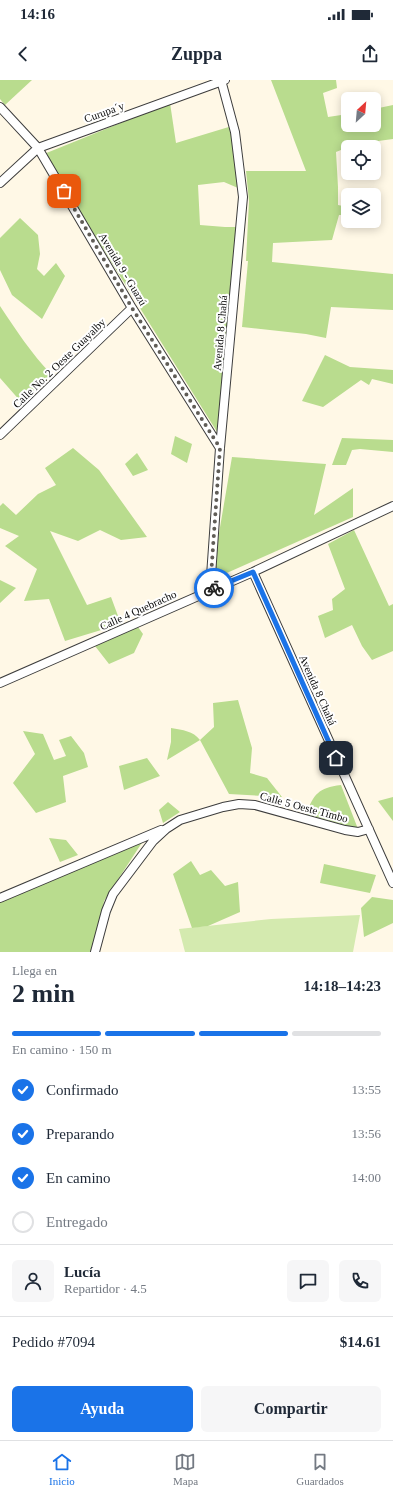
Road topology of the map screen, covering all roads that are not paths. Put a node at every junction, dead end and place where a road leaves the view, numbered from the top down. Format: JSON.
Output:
{"nodes":[{"id":1,"x":223,"y":81,"type":"edge"},
{"id":2,"x":0,"y":107,"type":"edge"},
{"id":3,"x":38,"y":148,"type":"junction"},
{"id":4,"x":0,"y":183,"type":"edge"},
{"id":5,"x":132,"y":308,"type":"junction"},
{"id":6,"x":0,"y":434,"type":"edge"},
{"id":7,"x":220,"y":448,"type":"junction"},
{"id":8,"x":392,"y":509,"type":"edge"},
{"id":9,"x":253,"y":572,"type":"junction"},
{"id":10,"x":210,"y":590,"type":"junction"},
{"id":11,"x":0,"y":682,"type":"edge"},
{"id":12,"x":166,"y":829,"type":"junction"},
{"id":13,"x":369,"y":829,"type":"junction"},
{"id":14,"x":393,"y":883,"type":"edge"},
{"id":15,"x":0,"y":898,"type":"edge"},
{"id":16,"x":95,"y":952,"type":"edge"}],
"edges":[{"from":1,"to":3,"type":"street","name":"Curupa´y"},
{"from":1,"to":7,"type":"street","name":"Avenida 8 Chahá"},
{"from":2,"to":3,"type":"street","name":"Avenida 9 - Guazú"},
{"from":3,"to":4,"type":"street","name":"Curupa´y"},
{"from":3,"to":5,"type":"street","name":"Avenida 9 - Guazú"},
{"from":5,"to":6,"type":"street","name":"Calle No. 2 Oeste Guayalby"},
{"from":5,"to":7,"type":"street","name":"Avenida 9 - Guazú"},
{"from":7,"to":10,"type":"street","name":"Avenida 8 Chahá"},
{"from":8,"to":9,"type":"street","name":"Calle 4 Quebracho"},
{"from":9,"to":10,"type":"street","name":"Calle 4 Quebracho"},
{"from":9,"to":13,"type":"street","name":"Avenida 8 Chahá"},
{"from":10,"to":11,"type":"street","name":"Calle 4 Quebracho"},
{"from":12,"to":13,"type":"street","name":"Calle 5 Oeste Timbo"},
{"from":12,"to":15,"type":"street"},
{"from":12,"to":16,"type":"street","name":"Calle 5 Oeste Timbo"},
{"from":13,"to":14,"type":"street","name":"Avenida 8 Chahá"}]}
